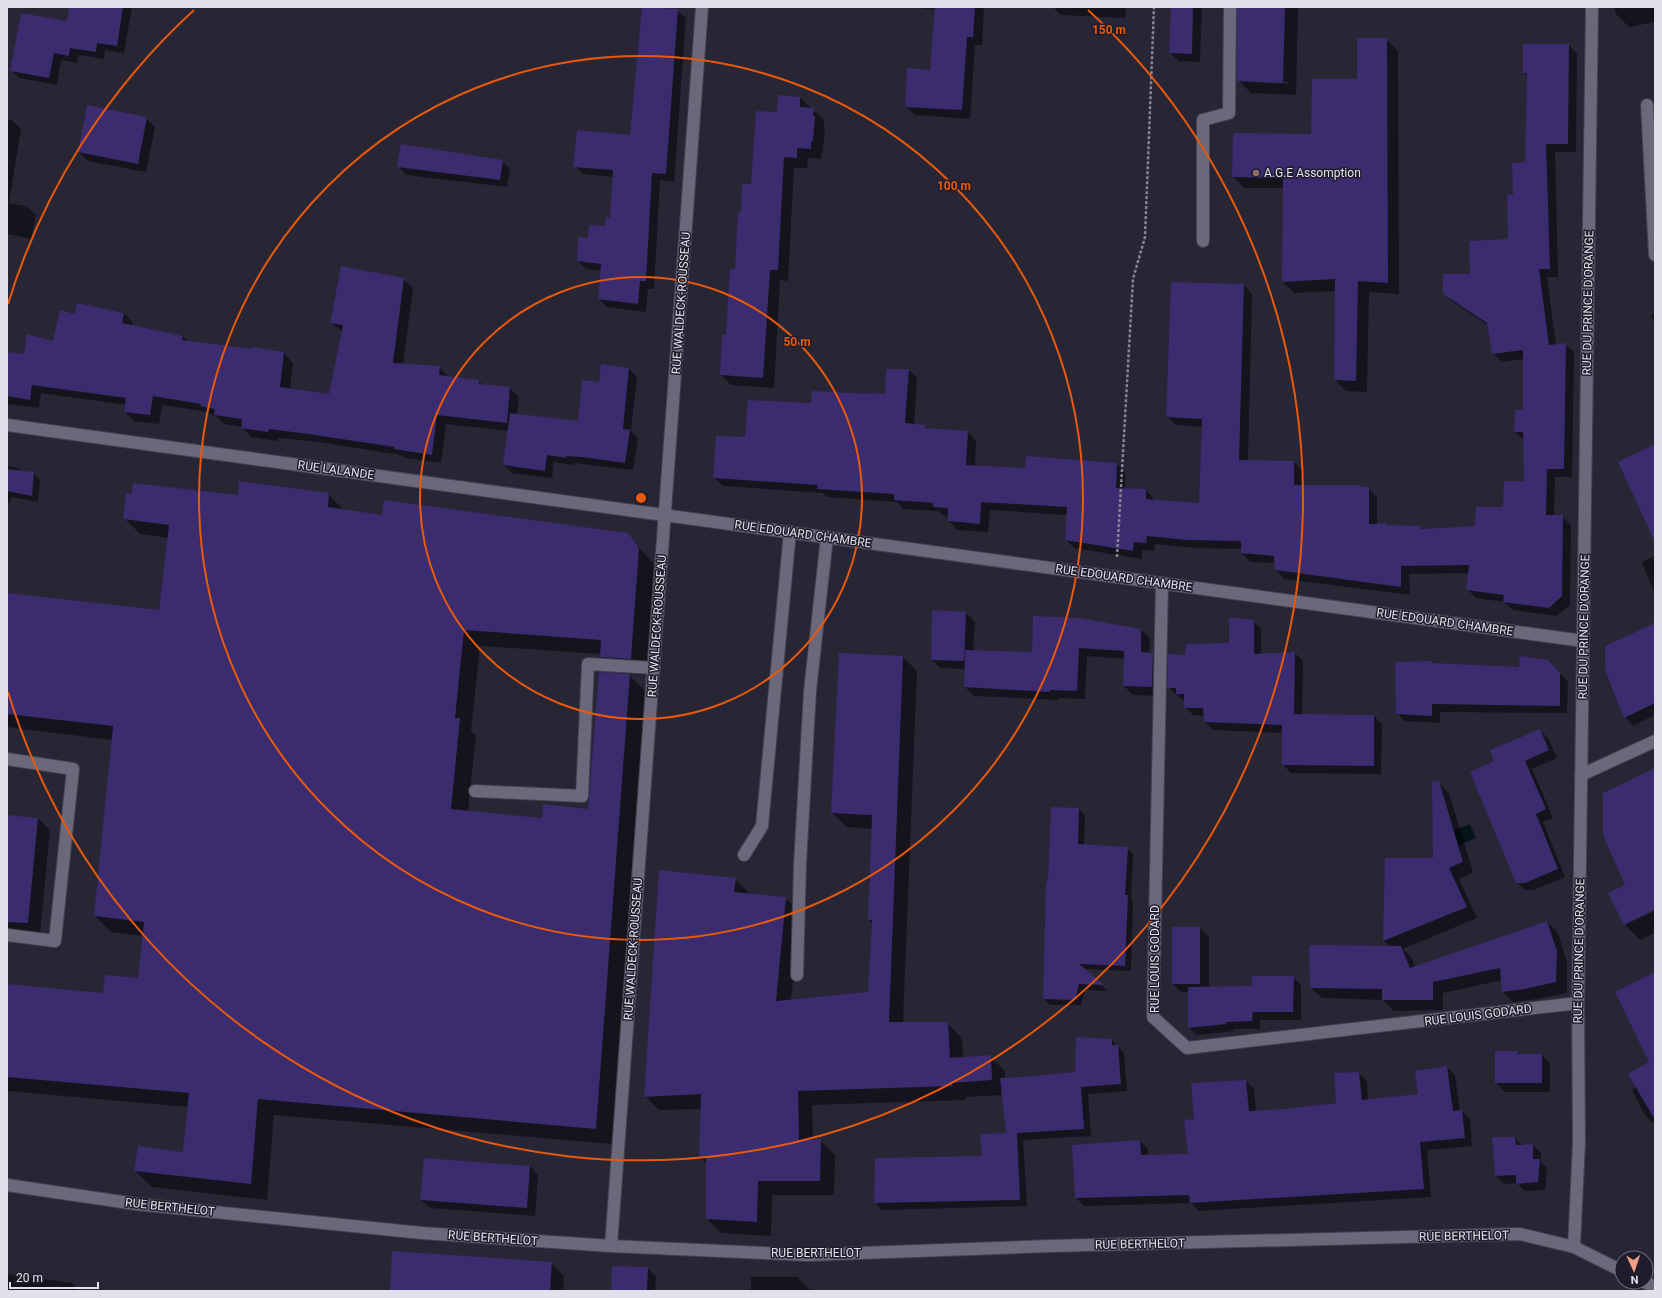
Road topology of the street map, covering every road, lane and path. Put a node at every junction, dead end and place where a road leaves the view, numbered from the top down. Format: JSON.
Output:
{"nodes":[{"id":1,"x":702,"y":7,"type":"edge"},
{"id":2,"x":1154,"y":7,"type":"edge"},
{"id":3,"x":1230,"y":7,"type":"edge"},
{"id":4,"x":1592,"y":7,"type":"edge"},
{"id":5,"x":1647,"y":105,"type":"dead end"},
{"id":6,"x":1203,"y":241,"type":"dead end"},
{"id":7,"x":1655,"y":255,"type":"edge"},
{"id":8,"x":7,"y":425,"type":"edge"},
{"id":9,"x":665,"y":515,"type":"junction"},
{"id":10,"x":790,"y":532,"type":"junction"},
{"id":11,"x":827,"y":537,"type":"junction"},
{"id":12,"x":1116,"y":577,"type":"junction"},
{"id":13,"x":1162,"y":583,"type":"junction"},
{"id":14,"x":1584,"y":641,"type":"junction"},
{"id":15,"x":654,"y":668,"type":"junction"},
{"id":16,"x":1655,"y":742,"type":"edge"},
{"id":17,"x":7,"y":760,"type":"edge"},
{"id":18,"x":1581,"y":774,"type":"junction"},
{"id":19,"x":475,"y":791,"type":"dead end"},
{"id":20,"x":744,"y":855,"type":"dead end"},
{"id":21,"x":7,"y":936,"type":"edge"},
{"id":22,"x":798,"y":975,"type":"dead end"},
{"id":23,"x":1578,"y":1003,"type":"junction"},
{"id":24,"x":7,"y":1185,"type":"edge"},
{"id":25,"x":611,"y":1246,"type":"junction"},
{"id":26,"x":1574,"y":1247,"type":"junction"},
{"id":27,"x":1614,"y":1267,"type":"edge"}],
"edges":[{"from":1,"to":9,"type":"street","name":"RUE WALDECK-ROUSSEAU"},
{"from":2,"to":12,"type":"path"},
{"from":3,"to":6,"type":"street"},
{"from":4,"to":14,"type":"street","name":"RUE DU PRINCE D'ORANGE"},
{"from":5,"to":7,"type":"street"},
{"from":8,"to":9,"type":"street","name":"RUE LALANDE"},
{"from":9,"to":10,"type":"street","name":"RUE EDOUARD CHAMBRE"},
{"from":9,"to":15,"type":"street","name":"RUE WALDECK-ROUSSEAU"},
{"from":10,"to":11,"type":"street","name":"RUE EDOUARD CHAMBRE"},
{"from":10,"to":20,"type":"street"},
{"from":11,"to":12,"type":"street","name":"RUE EDOUARD CHAMBRE"},
{"from":11,"to":22,"type":"street"},
{"from":12,"to":13,"type":"street","name":"RUE EDOUARD CHAMBRE"},
{"from":13,"to":14,"type":"street","name":"RUE EDOUARD CHAMBRE"},
{"from":13,"to":23,"type":"street","name":"RUE LOUIS GODARD"},
{"from":14,"to":18,"type":"street","name":"RUE DU PRINCE D'ORANGE"},
{"from":15,"to":19,"type":"street"},
{"from":15,"to":25,"type":"street","name":"RUE WALDECK-ROUSSEAU"},
{"from":16,"to":18,"type":"street"},
{"from":17,"to":21,"type":"street"},
{"from":18,"to":23,"type":"street","name":"RUE DU PRINCE D'ORANGE"},
{"from":23,"to":26,"type":"street","name":"RUE DU PRINCE D'ORANGE"},
{"from":24,"to":25,"type":"street","name":"RUE BERTHELOT"},
{"from":25,"to":26,"type":"street","name":"RUE BERTHELOT"},
{"from":26,"to":27,"type":"street","name":"RUE BERTHELOT"}]}
